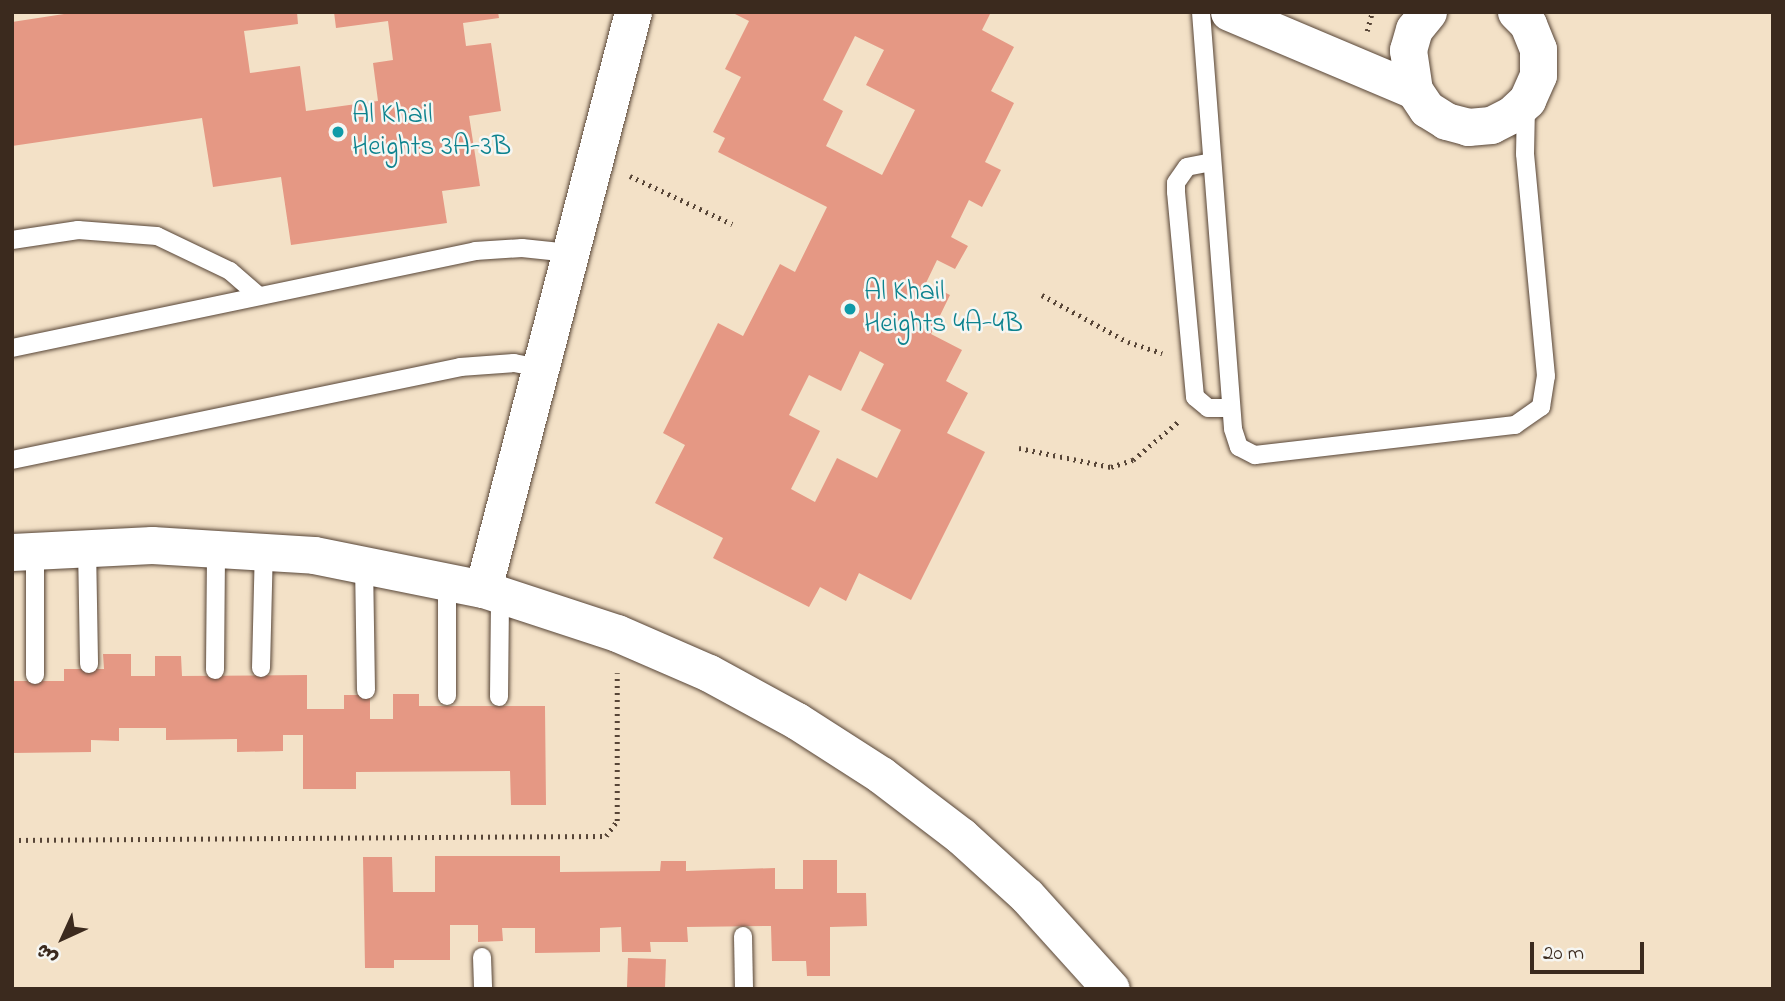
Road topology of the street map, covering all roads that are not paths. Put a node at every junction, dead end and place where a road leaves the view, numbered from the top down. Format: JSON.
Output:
{"nodes":[{"id":1,"x":633,"y":12,"type":"edge"},
{"id":2,"x":1201,"y":12,"type":"edge"},
{"id":3,"x":1229,"y":12,"type":"edge"},
{"id":4,"x":1428,"y":12,"type":"edge"},
{"id":5,"x":1516,"y":12,"type":"edge"},
{"id":6,"x":1414,"y":90,"type":"junction"},
{"id":7,"x":1527,"y":100,"type":"junction"},
{"id":8,"x":1212,"y":162,"type":"junction"},
{"id":9,"x":12,"y":240,"type":"edge"},
{"id":10,"x":569,"y":253,"type":"junction"},
{"id":11,"x":258,"y":295,"type":"junction"},
{"id":12,"x":12,"y":348,"type":"edge"},
{"id":13,"x":539,"y":368,"type":"junction"},
{"id":14,"x":1231,"y":408,"type":"junction"},
{"id":15,"x":12,"y":460,"type":"edge"},
{"id":16,"x":87,"y":546,"type":"junction"},
{"id":17,"x":216,"y":546,"type":"junction"},
{"id":18,"x":264,"y":550,"type":"junction"},
{"id":19,"x":24,"y":551,"type":"edge"},
{"id":20,"x":364,"y":563,"type":"junction"},
{"id":21,"x":447,"y":580,"type":"junction"},
{"id":22,"x":492,"y":591,"type":"junction"},
{"id":23,"x":89,"y":664,"type":"dead end"},
{"id":24,"x":261,"y":668,"type":"dead end"},
{"id":25,"x":215,"y":670,"type":"dead end"},
{"id":26,"x":35,"y":675,"type":"dead end"},
{"id":27,"x":366,"y":690,"type":"dead end"},
{"id":28,"x":447,"y":696,"type":"dead end"},
{"id":29,"x":499,"y":696,"type":"dead end"},
{"id":30,"x":743,"y":936,"type":"dead end"},
{"id":31,"x":482,"y":957,"type":"dead end"},
{"id":32,"x":483,"y":989,"type":"edge"},
{"id":33,"x":744,"y":989,"type":"edge"},
{"id":34,"x":1111,"y":989,"type":"edge"}],
"edges":[{"from":1,"to":10,"type":"street"},
{"from":2,"to":8,"type":"lane"},
{"from":3,"to":6,"type":"street"},
{"from":4,"to":6,"type":"street"},
{"from":5,"to":7,"type":"street"},
{"from":6,"to":7,"type":"street"},
{"from":7,"to":14,"type":"lane"},
{"from":8,"to":14,"type":"lane"},
{"from":8,"to":14,"type":"lane"},
{"from":9,"to":11,"type":"lane"},
{"from":10,"to":11,"type":"lane"},
{"from":10,"to":13,"type":"street"},
{"from":11,"to":12,"type":"lane"},
{"from":13,"to":15,"type":"lane"},
{"from":13,"to":22,"type":"street"},
{"from":16,"to":17,"type":"street"},
{"from":16,"to":19,"type":"street"},
{"from":16,"to":23,"type":"lane"},
{"from":17,"to":18,"type":"street"},
{"from":17,"to":25,"type":"lane"},
{"from":18,"to":20,"type":"street"},
{"from":18,"to":24,"type":"lane"},
{"from":19,"to":26,"type":"lane"},
{"from":20,"to":21,"type":"street"},
{"from":20,"to":27,"type":"lane"},
{"from":21,"to":22,"type":"street"},
{"from":21,"to":28,"type":"lane"},
{"from":22,"to":29,"type":"lane"},
{"from":22,"to":34,"type":"street"},
{"from":30,"to":33,"type":"lane"},
{"from":31,"to":32,"type":"lane"}]}
